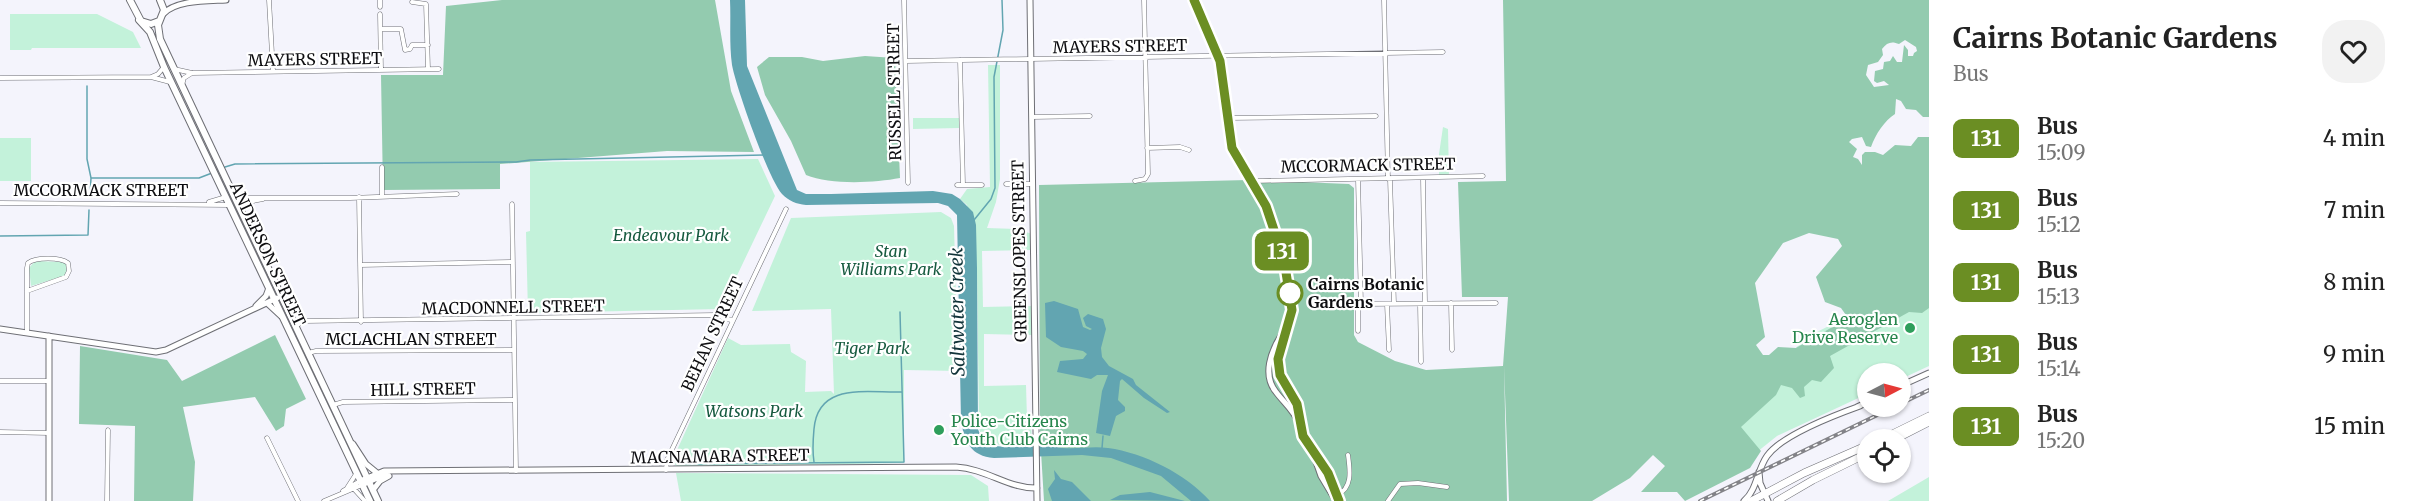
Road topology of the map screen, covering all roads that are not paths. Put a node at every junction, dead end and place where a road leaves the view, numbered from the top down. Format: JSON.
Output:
{"nodes":[{"id":1,"x":130,"y":0,"type":"edge"},
{"id":2,"x":139,"y":0,"type":"edge"},
{"id":3,"x":160,"y":0,"type":"edge"},
{"id":4,"x":200,"y":0,"type":"edge"},
{"id":5,"x":226,"y":0,"type":"edge"},
{"id":6,"x":269,"y":0,"type":"edge"},
{"id":7,"x":380,"y":0,"type":"edge"},
{"id":8,"x":904,"y":0,"type":"edge"},
{"id":9,"x":1029,"y":0,"type":"edge"},
{"id":10,"x":1144,"y":0,"type":"edge"},
{"id":11,"x":1194,"y":0,"type":"edge"},
{"id":12,"x":1384,"y":0,"type":"edge"},
{"id":13,"x":412,"y":2,"type":"dead end"},
{"id":14,"x":380,"y":7,"type":"dead end"},
{"id":15,"x":135,"y":10,"type":"junction"},
{"id":16,"x":380,"y":14,"type":"dead end"},
{"id":17,"x":162,"y":16,"type":"junction"},
{"id":18,"x":139,"y":20,"type":"junction"},
{"id":19,"x":381,"y":29,"type":"junction"},
{"id":20,"x":428,"y":45,"type":"junction"},
{"id":21,"x":1385,"y":52,"type":"junction"},
{"id":22,"x":1443,"y":52,"type":"dead end"},
{"id":23,"x":1218,"y":56,"type":"junction"},
{"id":24,"x":1145,"y":57,"type":"junction"},
{"id":25,"x":1031,"y":59,"type":"junction"},
{"id":26,"x":960,"y":60,"type":"junction"},
{"id":27,"x":906,"y":61,"type":"junction"},
{"id":28,"x":164,"y":67,"type":"junction"},
{"id":29,"x":174,"y":69,"type":"junction"},
{"id":30,"x":428,"y":69,"type":"junction"},
{"id":31,"x":439,"y":69,"type":"dead end"},
{"id":32,"x":381,"y":70,"type":"junction"},
{"id":33,"x":273,"y":72,"type":"junction"},
{"id":34,"x":192,"y":73,"type":"junction"},
{"id":35,"x":151,"y":77,"type":"junction"},
{"id":36,"x":0,"y":78,"type":"edge"},
{"id":37,"x":172,"y":82,"type":"junction"},
{"id":38,"x":182,"y":86,"type":"junction"},
{"id":39,"x":1090,"y":116,"type":"dead end"},
{"id":40,"x":1376,"y":116,"type":"dead end"},
{"id":41,"x":1031,"y":117,"type":"junction"},
{"id":42,"x":1228,"y":118,"type":"junction"},
{"id":43,"x":1147,"y":148,"type":"junction"},
{"id":44,"x":1189,"y":150,"type":"dead end"},
{"id":45,"x":382,"y":167,"type":"dead end"},
{"id":46,"x":1483,"y":176,"type":"dead end"},
{"id":47,"x":1423,"y":178,"type":"junction"},
{"id":48,"x":1358,"y":179,"type":"junction"},
{"id":49,"x":1389,"y":179,"type":"junction"},
{"id":50,"x":1135,"y":181,"type":"dead end"},
{"id":51,"x":1253,"y":181,"type":"junction"},
{"id":52,"x":908,"y":183,"type":"dead end"},
{"id":53,"x":1006,"y":184,"type":"dead end"},
{"id":54,"x":1032,"y":184,"type":"junction"},
{"id":55,"x":957,"y":185,"type":"dead end"},
{"id":56,"x":963,"y":185,"type":"junction"},
{"id":57,"x":982,"y":185,"type":"dead end"},
{"id":58,"x":457,"y":194,"type":"dead end"},
{"id":59,"x":382,"y":196,"type":"junction"},
{"id":60,"x":226,"y":197,"type":"junction"},
{"id":61,"x":359,"y":197,"type":"junction"},
{"id":62,"x":234,"y":202,"type":"junction"},
{"id":63,"x":0,"y":203,"type":"edge"},
{"id":64,"x":203,"y":203,"type":"junction"},
{"id":65,"x":512,"y":204,"type":"dead end"},
{"id":66,"x":786,"y":209,"type":"dead end"},
{"id":67,"x":513,"y":262,"type":"junction"},
{"id":68,"x":360,"y":265,"type":"junction"},
{"id":69,"x":270,"y":288,"type":"junction"},
{"id":70,"x":27,"y":291,"type":"junction"},
{"id":71,"x":277,"y":297,"type":"junction"},
{"id":72,"x":267,"y":303,"type":"junction"},
{"id":73,"x":1451,"y":303,"type":"junction"},
{"id":74,"x":1496,"y":303,"type":"dead end"},
{"id":75,"x":1361,"y":304,"type":"junction"},
{"id":76,"x":1387,"y":304,"type":"junction"},
{"id":77,"x":1394,"y":304,"type":"junction"},
{"id":78,"x":1423,"y":304,"type":"junction"},
{"id":79,"x":255,"y":307,"type":"junction"},
{"id":80,"x":513,"y":319,"type":"junction"},
{"id":81,"x":284,"y":320,"type":"junction"},
{"id":82,"x":731,"y":320,"type":"junction"},
{"id":83,"x":361,"y":322,"type":"junction"},
{"id":84,"x":295,"y":326,"type":"junction"},
{"id":85,"x":0,"y":329,"type":"edge"},
{"id":86,"x":1358,"y":331,"type":"dead end"},
{"id":87,"x":27,"y":333,"type":"junction"},
{"id":88,"x":49,"y":336,"type":"junction"},
{"id":89,"x":514,"y":350,"type":"junction"},
{"id":90,"x":1277,"y":350,"type":"junction"},
{"id":91,"x":1389,"y":350,"type":"dead end"},
{"id":92,"x":1452,"y":350,"type":"dead end"},
{"id":93,"x":308,"y":353,"type":"junction"},
{"id":94,"x":1421,"y":362,"type":"dead end"},
{"id":95,"x":1929,"y":374,"type":"edge"},
{"id":96,"x":0,"y":381,"type":"edge"},
{"id":97,"x":49,"y":381,"type":"junction"},
{"id":98,"x":1911,"y":381,"type":"edge"},
{"id":99,"x":514,"y":400,"type":"junction"},
{"id":100,"x":333,"y":405,"type":"junction"},
{"id":101,"x":1857,"y":407,"type":"edge"},
{"id":102,"x":1929,"y":416,"type":"edge"},
{"id":103,"x":1929,"y":422,"type":"edge"},
{"id":104,"x":1902,"y":429,"type":"edge"},
{"id":105,"x":108,"y":430,"type":"dead end"},
{"id":106,"x":1911,"y":431,"type":"edge"},
{"id":107,"x":0,"y":432,"type":"edge"},
{"id":108,"x":1302,"y":432,"type":"junction"},
{"id":109,"x":49,"y":433,"type":"junction"},
{"id":110,"x":267,"y":438,"type":"dead end"},
{"id":111,"x":350,"y":441,"type":"junction"},
{"id":112,"x":1857,"y":450,"type":"edge"},
{"id":113,"x":1348,"y":455,"type":"dead end"},
{"id":114,"x":1857,"y":458,"type":"edge"},
{"id":115,"x":1761,"y":468,"type":"junction"},
{"id":116,"x":666,"y":470,"type":"junction"},
{"id":117,"x":377,"y":472,"type":"junction"},
{"id":118,"x":400,"y":472,"type":"junction"},
{"id":119,"x":516,"y":472,"type":"junction"},
{"id":120,"x":357,"y":473,"type":"junction"},
{"id":121,"x":393,"y":474,"type":"junction"},
{"id":122,"x":364,"y":481,"type":"junction"},
{"id":123,"x":1448,"y":487,"type":"dead end"},
{"id":124,"x":1037,"y":488,"type":"junction"},
{"id":125,"x":354,"y":489,"type":"junction"},
{"id":126,"x":373,"y":490,"type":"junction"},
{"id":127,"x":344,"y":491,"type":"junction"},
{"id":128,"x":1765,"y":493,"type":"junction"},
{"id":129,"x":338,"y":495,"type":"junction"},
{"id":130,"x":1337,"y":499,"type":"edge"},
{"id":131,"x":49,"y":501,"type":"edge"},
{"id":132,"x":107,"y":501,"type":"edge"},
{"id":133,"x":298,"y":501,"type":"edge"},
{"id":134,"x":324,"y":501,"type":"edge"},
{"id":135,"x":365,"y":501,"type":"edge"},
{"id":136,"x":370,"y":501,"type":"edge"},
{"id":137,"x":378,"y":501,"type":"edge"},
{"id":138,"x":1037,"y":501,"type":"edge"},
{"id":139,"x":1388,"y":501,"type":"edge"},
{"id":140,"x":1744,"y":501,"type":"edge"},
{"id":141,"x":1751,"y":501,"type":"edge"},
{"id":142,"x":1768,"y":501,"type":"edge"},
{"id":143,"x":1777,"y":501,"type":"edge"}],
"edges":[{"from":1,"to":15,"type":"main road","name":"ANDERSON STREET"},
{"from":2,"to":15,"type":"main road"},
{"from":3,"to":17,"type":"main road","name":"ANDERSON STREET"},
{"from":4,"to":5,"type":"street"},
{"from":4,"to":17,"type":"street"},
{"from":6,"to":33,"type":"street"},
{"from":7,"to":14,"type":"street"},
{"from":8,"to":27,"type":"street","name":"RUSSELL STREET"},
{"from":9,"to":25,"type":"street","name":"GREENSLOPES STREET"},
{"from":10,"to":24,"type":"street"},
{"from":11,"to":23,"type":"street"},
{"from":12,"to":21,"type":"street"},
{"from":13,"to":20,"type":"street"},
{"from":15,"to":18,"type":"main road","name":"ANDERSON STREET"},
{"from":16,"to":19,"type":"street"},
{"from":17,"to":18,"type":"main road"},
{"from":17,"to":29,"type":"main road","name":"ANDERSON STREET"},
{"from":18,"to":28,"type":"main road","name":"ANDERSON STREET"},
{"from":19,"to":20,"type":"street"},
{"from":19,"to":32,"type":"street"},
{"from":20,"to":30,"type":"street"},
{"from":21,"to":22,"type":"street","name":"MAYERS STREET"},
{"from":21,"to":23,"type":"street","name":"MAYERS STREET"},
{"from":21,"to":49,"type":"street"},
{"from":23,"to":24,"type":"street","name":"MAYERS STREET"},
{"from":23,"to":42,"type":"street"},
{"from":24,"to":25,"type":"street","name":"MAYERS STREET"},
{"from":24,"to":43,"type":"street"},
{"from":25,"to":26,"type":"street","name":"MAYERS STREET"},
{"from":25,"to":41,"type":"street","name":"GREENSLOPES STREET"},
{"from":26,"to":27,"type":"street","name":"MAYERS STREET"},
{"from":26,"to":56,"type":"street"},
{"from":27,"to":52,"type":"street","name":"RUSSELL STREET"},
{"from":28,"to":35,"type":"street"},
{"from":28,"to":37,"type":"main road","name":"ANDERSON STREET"},
{"from":29,"to":34,"type":"street","name":"MAYERS STREET"},
{"from":29,"to":38,"type":"main road","name":"ANDERSON STREET"},
{"from":30,"to":31,"type":"street","name":"MAYERS STREET"},
{"from":30,"to":32,"type":"street","name":"MAYERS STREET"},
{"from":32,"to":33,"type":"street","name":"MAYERS STREET"},
{"from":33,"to":34,"type":"street","name":"MAYERS STREET"},
{"from":34,"to":38,"type":"street"},
{"from":35,"to":36,"type":"street"},
{"from":35,"to":37,"type":"street"},
{"from":37,"to":60,"type":"main road","name":"ANDERSON STREET"},
{"from":38,"to":62,"type":"main road","name":"ANDERSON STREET"},
{"from":39,"to":41,"type":"street"},
{"from":40,"to":42,"type":"street"},
{"from":41,"to":54,"type":"street","name":"GREENSLOPES STREET"},
{"from":42,"to":51,"type":"street"},
{"from":43,"to":44,"type":"street"},
{"from":43,"to":50,"type":"street"},
{"from":45,"to":59,"type":"street"},
{"from":46,"to":47,"type":"street","name":"MCCORMACK STREET"},
{"from":47,"to":49,"type":"street","name":"MCCORMACK STREET"},
{"from":47,"to":78,"type":"street"},
{"from":48,"to":49,"type":"street","name":"MCCORMACK STREET"},
{"from":48,"to":51,"type":"street","name":"MCCORMACK STREET"},
{"from":48,"to":75,"type":"street"},
{"from":49,"to":77,"type":"street"},
{"from":51,"to":90,"type":"street"},
{"from":53,"to":54,"type":"street"},
{"from":54,"to":124,"type":"street","name":"GREENSLOPES STREET"},
{"from":55,"to":56,"type":"street"},
{"from":56,"to":57,"type":"street"},
{"from":58,"to":59,"type":"street","name":"MCCORMACK STREET"},
{"from":59,"to":61,"type":"street","name":"MCCORMACK STREET"},
{"from":60,"to":62,"type":"main road","name":"MCCORMACK STREET"},
{"from":60,"to":64,"type":"street","name":"MCCORMACK STREET"},
{"from":61,"to":62,"type":"street","name":"MCCORMACK STREET"},
{"from":61,"to":68,"type":"street"},
{"from":62,"to":64,"type":"street","name":"MCCORMACK STREET"},
{"from":62,"to":69,"type":"main road","name":"ANDERSON STREET"},
{"from":62,"to":71,"type":"main road","name":"ANDERSON STREET"},
{"from":63,"to":64,"type":"street","name":"MCCORMACK STREET"},
{"from":65,"to":67,"type":"street"},
{"from":66,"to":82,"type":"street","name":"BEHAN STREET"},
{"from":67,"to":68,"type":"street"},
{"from":67,"to":80,"type":"street"},
{"from":68,"to":83,"type":"street"},
{"from":69,"to":71,"type":"main road","name":"ANDERSON STREET"},
{"from":69,"to":79,"type":"street"},
{"from":70,"to":70,"type":"street"},
{"from":70,"to":87,"type":"street"},
{"from":71,"to":72,"type":"street"},
{"from":71,"to":79,"type":"street"},
{"from":71,"to":81,"type":"main road","name":"ANDERSON STREET"},
{"from":71,"to":84,"type":"main road","name":"ANDERSON STREET"},
{"from":72,"to":79,"type":"street"},
{"from":72,"to":81,"type":"street"},
{"from":73,"to":74,"type":"street"},
{"from":73,"to":78,"type":"street"},
{"from":73,"to":92,"type":"street"},
{"from":75,"to":76,"type":"street"},
{"from":75,"to":86,"type":"street"},
{"from":76,"to":77,"type":"street"},
{"from":76,"to":91,"type":"street"},
{"from":77,"to":78,"type":"street"},
{"from":78,"to":94,"type":"street"},
{"from":79,"to":88,"type":"street"},
{"from":80,"to":82,"type":"street","name":"MACDONNELL STREET"},
{"from":80,"to":83,"type":"street","name":"MACDONNELL STREET"},
{"from":80,"to":89,"type":"street"},
{"from":81,"to":120,"type":"main road","name":"ANDERSON STREET"},
{"from":82,"to":116,"type":"street","name":"BEHAN STREET"},
{"from":83,"to":84,"type":"street","name":"MACDONNELL STREET"},
{"from":84,"to":93,"type":"main road","name":"ANDERSON STREET"},
{"from":85,"to":87,"type":"street"},
{"from":87,"to":88,"type":"street"},
{"from":88,"to":97,"type":"street"},
{"from":89,"to":93,"type":"street","name":"MCLACHLAN STREET"},
{"from":89,"to":99,"type":"street"},
{"from":90,"to":108,"type":"street"},
{"from":90,"to":108,"type":"street"},
{"from":93,"to":100,"type":"main road","name":"ANDERSON STREET"},
{"from":95,"to":98,"type":"street"},
{"from":96,"to":97,"type":"street"},
{"from":97,"to":109,"type":"street"},
{"from":99,"to":100,"type":"street","name":"HILL STREET"},
{"from":99,"to":119,"type":"street"},
{"from":100,"to":111,"type":"main road","name":"ANDERSON STREET"},
{"from":101,"to":115,"type":"street"},
{"from":102,"to":104,"type":"highway"},
{"from":103,"to":106,"type":"highway"},
{"from":105,"to":132,"type":"street"},
{"from":107,"to":109,"type":"street"},
{"from":108,"to":130,"type":"street"},
{"from":109,"to":131,"type":"street"},
{"from":110,"to":133,"type":"street"},
{"from":111,"to":117,"type":"street"},
{"from":111,"to":122,"type":"main road","name":"ANDERSON STREET"},
{"from":112,"to":128,"type":"highway"},
{"from":113,"to":130,"type":"street"},
{"from":114,"to":143,"type":"highway"},
{"from":115,"to":128,"type":"street"},
{"from":115,"to":140,"type":"street"},
{"from":116,"to":119,"type":"street","name":"MACNAMARA STREET"},
{"from":116,"to":124,"type":"street","name":"MACNAMARA STREET"},
{"from":117,"to":118,"type":"street","name":"MACNAMARA STREET"},
{"from":117,"to":122,"type":"street","name":"MACNAMARA STREET"},
{"from":118,"to":119,"type":"street","name":"MACNAMARA STREET"},
{"from":118,"to":121,"type":"street","name":"MACNAMARA STREET"},
{"from":120,"to":122,"type":"main road","name":"ANDERSON STREET"},
{"from":120,"to":127,"type":"street"},
{"from":121,"to":122,"type":"street","name":"MACNAMARA STREET"},
{"from":121,"to":126,"type":"street"},
{"from":122,"to":125,"type":"street"},
{"from":122,"to":126,"type":"main road","name":"ANDERSON STREET"},
{"from":122,"to":127,"type":"street"},
{"from":122,"to":136,"type":"main road","name":"ANDERSON STREET"},
{"from":123,"to":139,"type":"street"},
{"from":124,"to":138,"type":"street","name":"GREENSLOPES STREET"},
{"from":125,"to":129,"type":"street"},
{"from":125,"to":135,"type":"street"},
{"from":126,"to":137,"type":"main road","name":"ANDERSON STREET"},
{"from":127,"to":129,"type":"street"},
{"from":128,"to":141,"type":"highway"},
{"from":128,"to":142,"type":"street"},
{"from":129,"to":134,"type":"street"}]}
